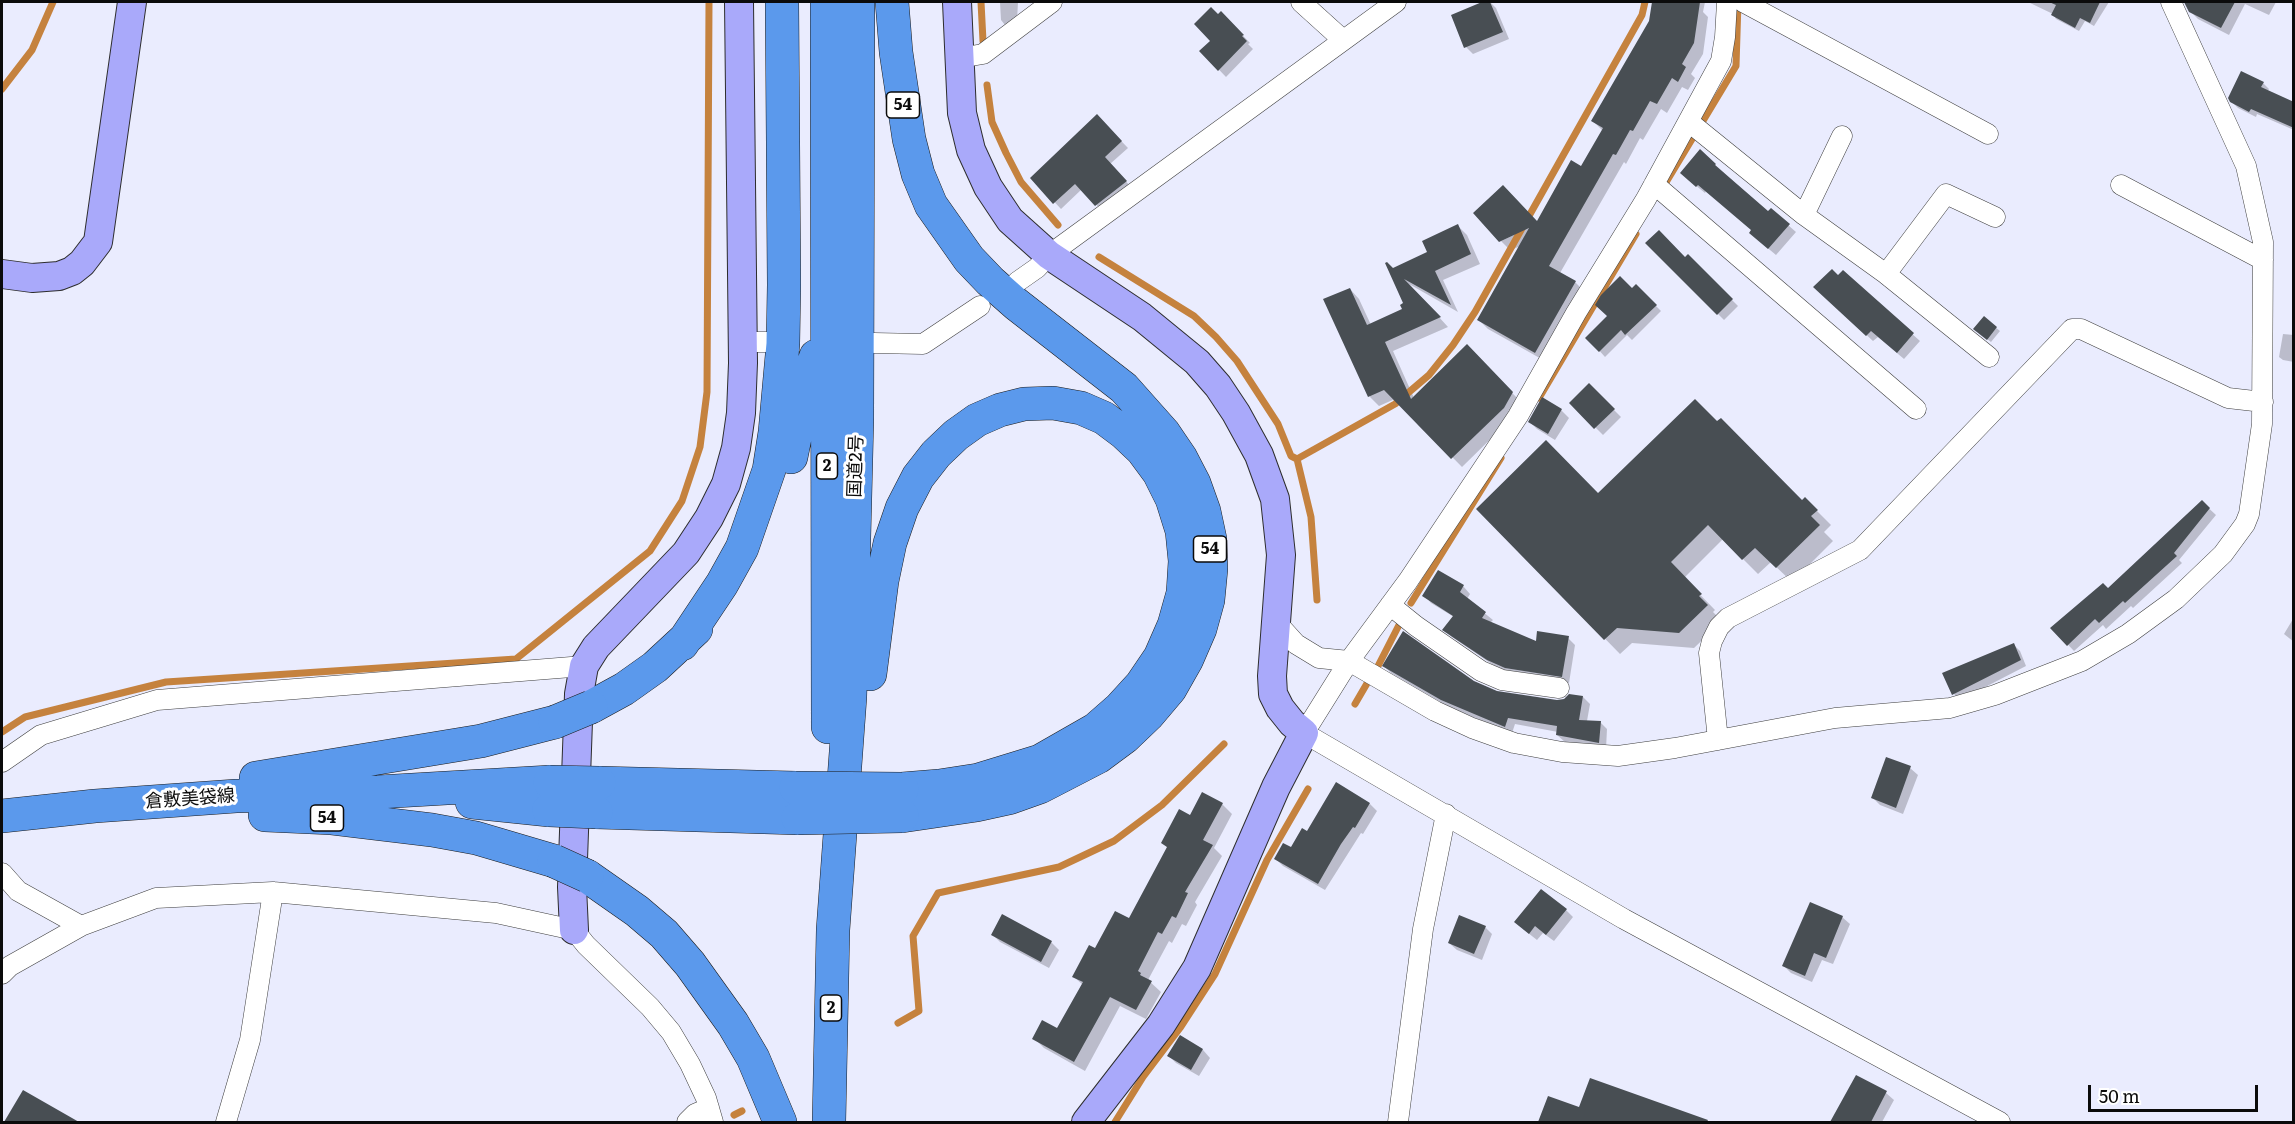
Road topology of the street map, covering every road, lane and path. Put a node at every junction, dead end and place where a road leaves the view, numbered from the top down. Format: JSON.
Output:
{"nodes":[{"id":1,"x":132,"y":2,"type":"edge"},
{"id":2,"x":739,"y":2,"type":"edge"},
{"id":3,"x":782,"y":2,"type":"edge"},
{"id":4,"x":827,"y":2,"type":"edge"},
{"id":5,"x":858,"y":2,"type":"edge"},
{"id":6,"x":892,"y":2,"type":"edge"},
{"id":7,"x":912,"y":2,"type":"edge"},
{"id":8,"x":957,"y":2,"type":"edge"},
{"id":9,"x":1052,"y":2,"type":"edge"},
{"id":10,"x":1301,"y":2,"type":"edge"},
{"id":11,"x":1396,"y":2,"type":"edge"},
{"id":12,"x":1727,"y":2,"type":"edge"},
{"id":13,"x":1743,"y":2,"type":"edge"},
{"id":14,"x":2171,"y":2,"type":"edge"},
{"id":15,"x":1343,"y":40,"type":"junction"},
{"id":16,"x":959,"y":58,"type":"junction"},
{"id":17,"x":1695,"y":127,"type":"junction"},
{"id":18,"x":1988,"y":134,"type":"dead end"},
{"id":19,"x":1842,"y":136,"type":"dead end"},
{"id":20,"x":2121,"y":185,"type":"dead end"},
{"id":21,"x":1660,"y":188,"type":"junction"},
{"id":22,"x":931,"y":205,"type":"junction"},
{"id":23,"x":1804,"y":215,"type":"junction"},
{"id":24,"x":1995,"y":217,"type":"dead end"},
{"id":25,"x":1049,"y":255,"type":"junction"},
{"id":26,"x":2263,"y":260,"type":"junction"},
{"id":27,"x":2,"y":274,"type":"edge"},
{"id":28,"x":1886,"y":274,"type":"junction"},
{"id":29,"x":1017,"y":282,"type":"dead end"},
{"id":30,"x":980,"y":306,"type":"dead end"},
{"id":31,"x":827,"y":322,"type":"junction"},
{"id":32,"x":874,"y":343,"type":"dead end"},
{"id":33,"x":1989,"y":357,"type":"dead end"},
{"id":34,"x":2263,"y":402,"type":"junction"},
{"id":35,"x":1917,"y":409,"type":"dead end"},
{"id":36,"x":1390,"y":605,"type":"junction"},
{"id":37,"x":1277,"y":623,"type":"junction"},
{"id":38,"x":682,"y":644,"type":"junction"},
{"id":39,"x":1349,"y":661,"type":"junction"},
{"id":40,"x":584,"y":666,"type":"junction"},
{"id":41,"x":1559,"y":688,"type":"dead end"},
{"id":42,"x":1305,"y":733,"type":"junction"},
{"id":43,"x":1718,"y":740,"type":"junction"},
{"id":44,"x":845,"y":761,"type":"junction"},
{"id":45,"x":2,"y":762,"type":"edge"},
{"id":46,"x":902,"y":803,"type":"junction"},
{"id":47,"x":95,"y":806,"type":"junction"},
{"id":48,"x":1446,"y":814,"type":"junction"},
{"id":49,"x":2,"y":816,"type":"edge"},
{"id":50,"x":2,"y":873,"type":"edge"},
{"id":51,"x":273,"y":892,"type":"junction"},
{"id":52,"x":81,"y":926,"type":"junction"},
{"id":53,"x":574,"y":930,"type":"junction"},
{"id":54,"x":833,"y":930,"type":"junction"},
{"id":55,"x":2,"y":974,"type":"edge"},
{"id":56,"x":829,"y":1086,"type":"junction"},
{"id":57,"x":711,"y":1115,"type":"edge"},
{"id":58,"x":226,"y":1122,"type":"edge"},
{"id":59,"x":687,"y":1122,"type":"edge"},
{"id":60,"x":780,"y":1122,"type":"edge"},
{"id":61,"x":829,"y":1122,"type":"edge"},
{"id":62,"x":834,"y":1122,"type":"edge"},
{"id":63,"x":1086,"y":1122,"type":"edge"},
{"id":64,"x":1398,"y":1122,"type":"edge"},
{"id":65,"x":2000,"y":1122,"type":"edge"}],
"edges":[{"from":1,"to":27,"type":"street"},
{"from":2,"to":40,"type":"street"},
{"from":3,"to":38,"type":"highway"},
{"from":4,"to":31,"type":"highway","name":"国道2号","number":"2"},
{"from":5,"to":44,"type":"highway","name":"国道2号","number":"2"},
{"from":6,"to":22,"type":"highway","number":"54"},
{"from":7,"to":22,"type":"highway"},
{"from":8,"to":16,"type":"street"},
{"from":9,"to":16,"type":"street"},
{"from":10,"to":15,"type":"street"},
{"from":11,"to":15,"type":"street"},
{"from":12,"to":17,"type":"street"},
{"from":13,"to":18,"type":"street"},
{"from":14,"to":26,"type":"street"},
{"from":15,"to":25,"type":"street"},
{"from":16,"to":25,"type":"street"},
{"from":17,"to":21,"type":"street"},
{"from":17,"to":23,"type":"street"},
{"from":19,"to":23,"type":"street"},
{"from":20,"to":26,"type":"street"},
{"from":21,"to":35,"type":"street"},
{"from":21,"to":36,"type":"street"},
{"from":22,"to":46,"type":"highway","number":"54"},
{"from":23,"to":28,"type":"street"},
{"from":24,"to":28,"type":"street"},
{"from":25,"to":29,"type":"street"},
{"from":25,"to":37,"type":"street"},
{"from":26,"to":34,"type":"street"},
{"from":28,"to":33,"type":"street"},
{"from":30,"to":32,"type":"street"},
{"from":31,"to":38,"type":"highway"},
{"from":31,"to":54,"type":"highway","name":"国道2号","number":"2"},
{"from":34,"to":43,"type":"street"},
{"from":34,"to":43,"type":"street"},
{"from":36,"to":39,"type":"street"},
{"from":36,"to":41,"type":"street"},
{"from":37,"to":39,"type":"street"},
{"from":37,"to":42,"type":"street"},
{"from":38,"to":47,"type":"highway","bridge":true},
{"from":39,"to":42,"type":"street"},
{"from":39,"to":43,"type":"street"},
{"from":40,"to":45,"type":"street"},
{"from":40,"to":53,"type":"street"},
{"from":42,"to":48,"type":"street"},
{"from":42,"to":63,"type":"street"},
{"from":44,"to":46,"type":"highway"},
{"from":44,"to":54,"type":"highway","name":"国道2号","number":"2"},
{"from":46,"to":47,"type":"highway","name":"倉敷美袋線","number":"54","bridge":true},
{"from":47,"to":49,"type":"highway","name":"倉敷美袋線","number":"54"},
{"from":47,"to":60,"type":"highway","number":"54","bridge":true},
{"from":48,"to":64,"type":"street"},
{"from":48,"to":65,"type":"street"},
{"from":50,"to":52,"type":"street"},
{"from":51,"to":52,"type":"street"},
{"from":51,"to":53,"type":"street"},
{"from":51,"to":58,"type":"street"},
{"from":52,"to":55,"type":"street"},
{"from":53,"to":57,"type":"street"},
{"from":54,"to":56,"type":"highway","name":"国道2号","number":"2"},
{"from":56,"to":61,"type":"highway","name":"国道2号","number":"2"},
{"from":56,"to":62,"type":"highway"},
{"from":57,"to":59,"type":"street"}]}
